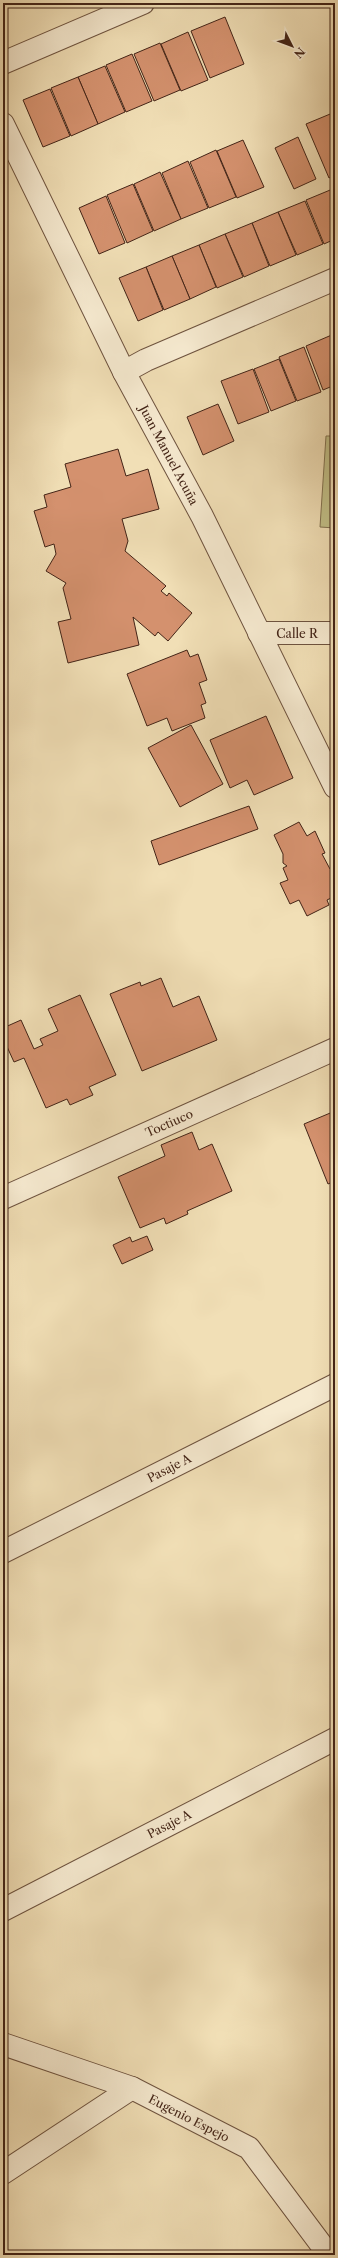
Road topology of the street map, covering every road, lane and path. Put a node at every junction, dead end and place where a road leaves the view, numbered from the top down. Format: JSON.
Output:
{"nodes":[{"id":1,"x":142,"y":3,"type":"edge"},
{"id":2,"x":3,"y":63,"type":"edge"},
{"id":3,"x":3,"y":124,"type":"edge"},
{"id":4,"x":335,"y":279,"type":"edge"},
{"id":5,"x":124,"y":372,"type":"junction"},
{"id":6,"x":259,"y":633,"type":"junction"},
{"id":7,"x":335,"y":633,"type":"edge"},
{"id":8,"x":335,"y":787,"type":"edge"},
{"id":9,"x":335,"y":1049,"type":"edge"},
{"id":10,"x":3,"y":1198,"type":"edge"},
{"id":11,"x":335,"y":1385,"type":"edge"},
{"id":12,"x":3,"y":1552,"type":"edge"},
{"id":13,"x":335,"y":1739,"type":"edge"},
{"id":14,"x":3,"y":1910,"type":"edge"},
{"id":15,"x":3,"y":2044,"type":"edge"},
{"id":16,"x":132,"y":2088,"type":"junction"},
{"id":17,"x":3,"y":2173,"type":"edge"},
{"id":18,"x":329,"y":2255,"type":"edge"}],
"edges":[{"from":1,"to":2,"type":"street"},
{"from":3,"to":5,"type":"street","name":"Juan Manuel Acuña"},
{"from":4,"to":5,"type":"street"},
{"from":5,"to":6,"type":"street","name":"Juan Manuel Acuña"},
{"from":6,"to":7,"type":"street","name":"Calle R"},
{"from":6,"to":8,"type":"street","name":"Juan Manuel Acuña"},
{"from":9,"to":10,"type":"street","name":"Toctiuco"},
{"from":11,"to":12,"type":"street","name":"Pasaje A"},
{"from":13,"to":14,"type":"street","name":"Pasaje A"},
{"from":15,"to":16,"type":"street","name":"Eugenio Espejo"},
{"from":16,"to":17,"type":"street"},
{"from":16,"to":18,"type":"street","name":"Eugenio Espejo"}]}
